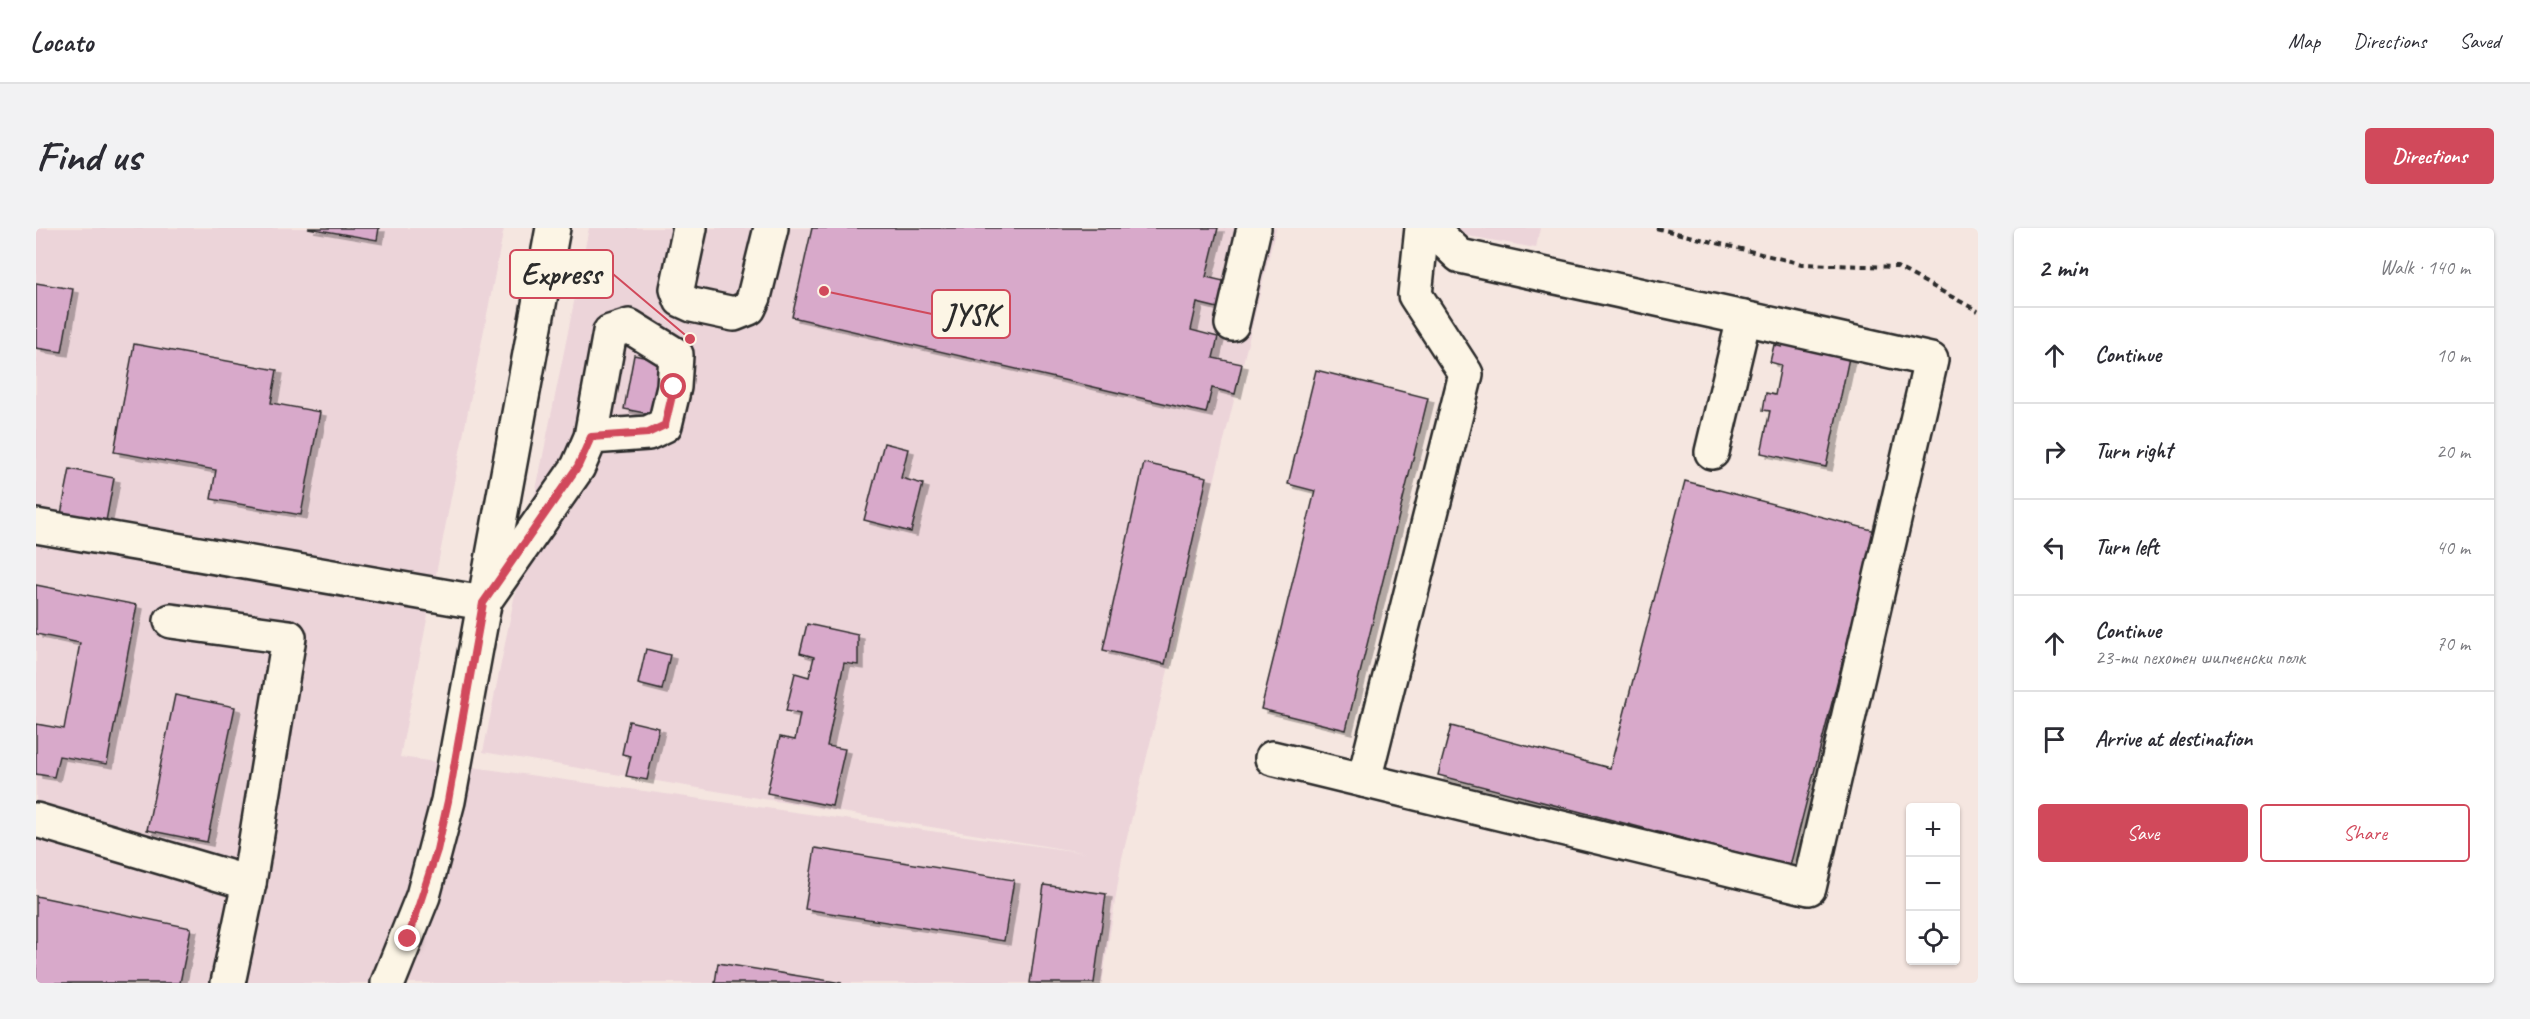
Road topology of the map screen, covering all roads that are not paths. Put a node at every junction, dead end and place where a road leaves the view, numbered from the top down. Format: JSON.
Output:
{"nodes":[{"id":1,"x":553,"y":228,"type":"edge"},
{"id":2,"x":690,"y":228,"type":"edge"},
{"id":3,"x":771,"y":228,"type":"edge"},
{"id":4,"x":1254,"y":228,"type":"edge"},
{"id":5,"x":1422,"y":228,"type":"edge"},
{"id":6,"x":1431,"y":228,"type":"edge"},
{"id":7,"x":1744,"y":318,"type":"junction"},
{"id":8,"x":1232,"y":324,"type":"dead end"},
{"id":9,"x":591,"y":437,"type":"dead end"},
{"id":10,"x":1712,"y":452,"type":"dead end"},
{"id":11,"x":36,"y":526,"type":"edge"},
{"id":12,"x":483,"y":603,"type":"junction"},
{"id":13,"x":171,"y":621,"type":"dead end"},
{"id":14,"x":1272,"y":758,"type":"dead end"},
{"id":15,"x":1364,"y":780,"type":"junction"},
{"id":16,"x":36,"y":820,"type":"edge"},
{"id":17,"x":249,"y":883,"type":"junction"},
{"id":18,"x":228,"y":983,"type":"edge"},
{"id":19,"x":388,"y":983,"type":"edge"}],
"edges":[{"from":1,"to":12,"type":"main road"},
{"from":2,"to":3,"type":"main road"},
{"from":4,"to":8,"type":"main road"},
{"from":5,"to":15,"type":"main road"},
{"from":6,"to":7,"type":"main road"},
{"from":7,"to":10,"type":"main road"},
{"from":7,"to":15,"type":"main road"},
{"from":9,"to":12,"type":"main road"},
{"from":11,"to":12,"type":"main road"},
{"from":12,"to":19,"type":"main road"},
{"from":13,"to":17,"type":"main road"},
{"from":14,"to":15,"type":"main road"},
{"from":16,"to":17,"type":"main road"},
{"from":17,"to":18,"type":"main road"}]}
